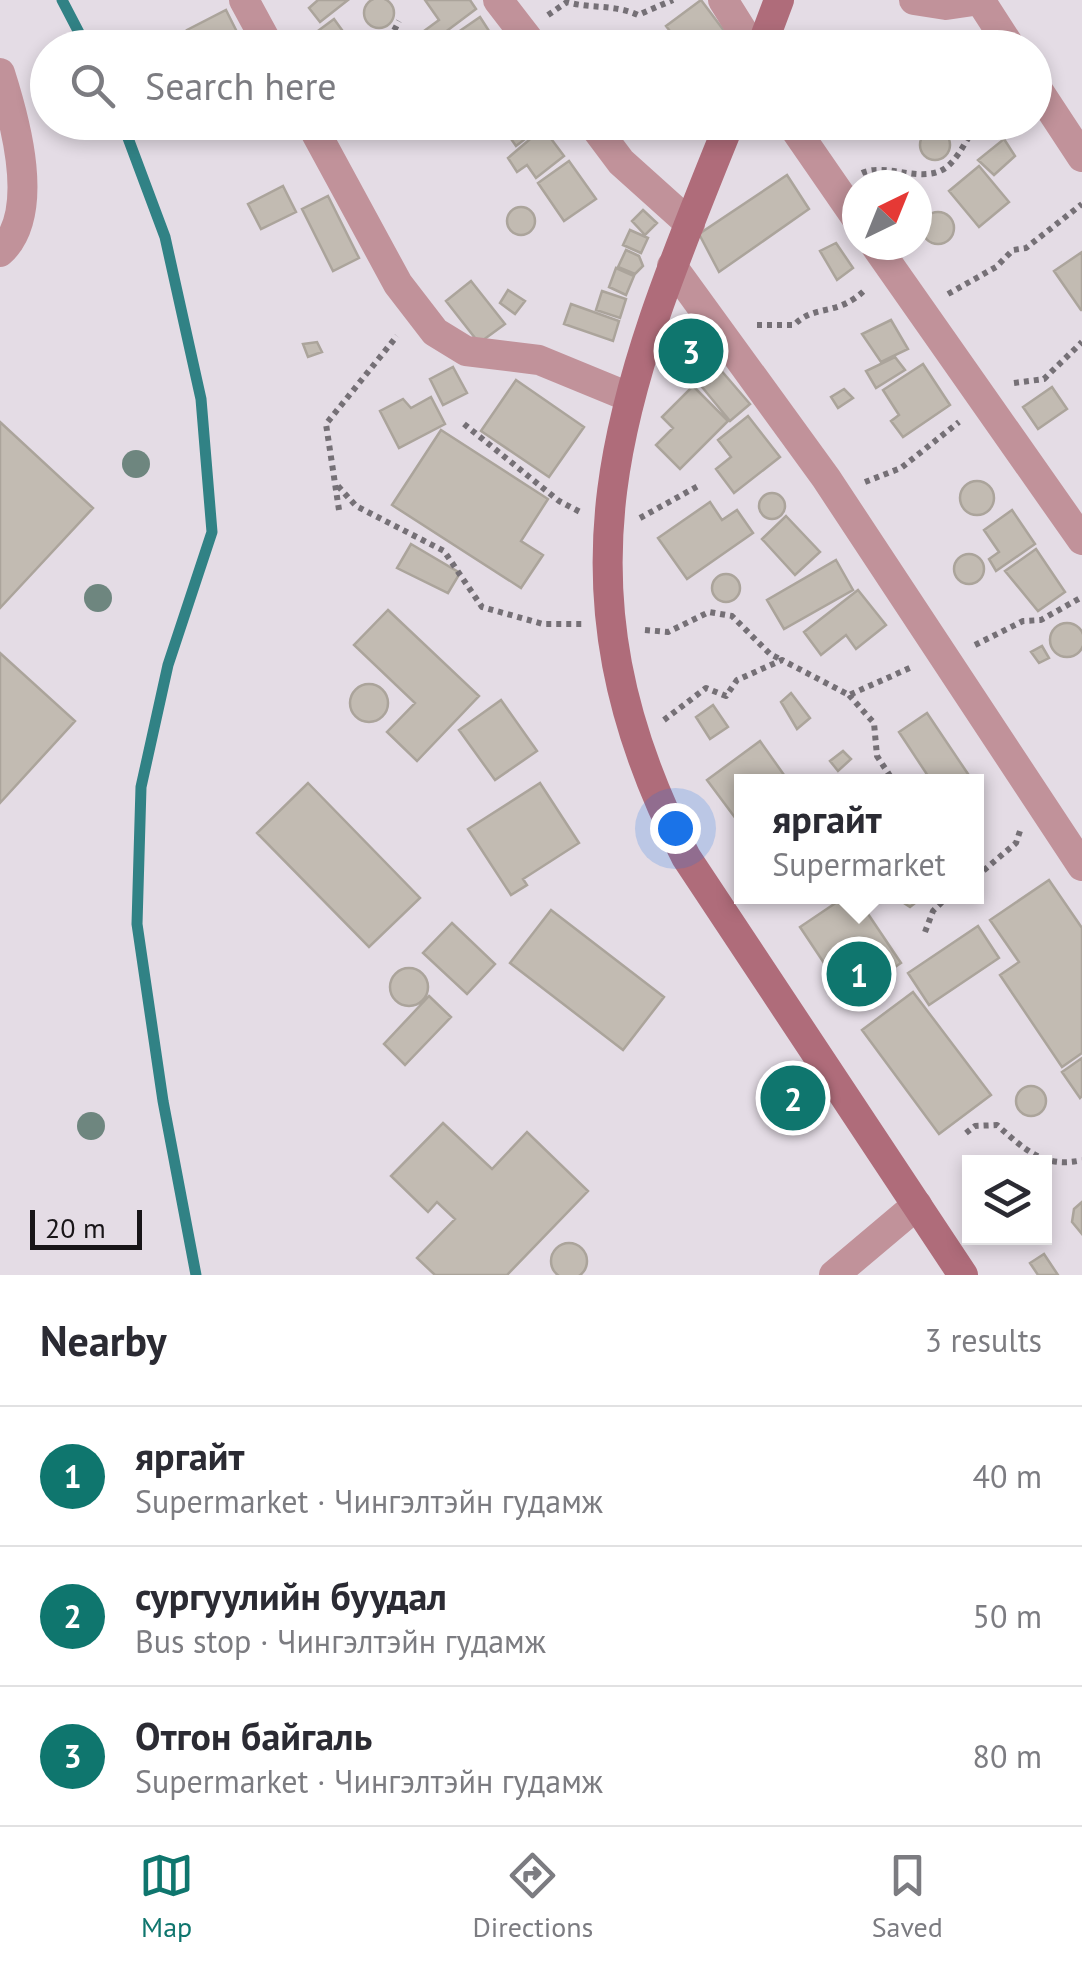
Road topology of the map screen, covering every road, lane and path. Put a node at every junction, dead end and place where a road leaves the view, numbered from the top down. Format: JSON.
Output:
{"nodes":[{"id":1,"x":244,"y":0,"type":"edge"},
{"id":2,"x":498,"y":0,"type":"edge"},
{"id":3,"x":674,"y":0,"type":"edge"},
{"id":4,"x":722,"y":0,"type":"edge"},
{"id":5,"x":779,"y":0,"type":"edge"},
{"id":6,"x":914,"y":0,"type":"edge"},
{"id":7,"x":980,"y":0,"type":"edge"},
{"id":8,"x":399,"y":22,"type":"dead end"},
{"id":9,"x":260,"y":30,"type":"edge"},
{"id":10,"x":395,"y":30,"type":"edge"},
{"id":11,"x":521,"y":30,"type":"edge"},
{"id":12,"x":532,"y":30,"type":"edge"},
{"id":13,"x":741,"y":30,"type":"edge"},
{"id":14,"x":768,"y":30,"type":"edge"},
{"id":15,"x":999,"y":30,"type":"edge"},
{"id":16,"x":0,"y":73,"type":"edge"},
{"id":17,"x":1052,"y":112,"type":"edge"},
{"id":18,"x":320,"y":140,"type":"edge"},
{"id":19,"x":604,"y":140,"type":"edge"},
{"id":20,"x":723,"y":140,"type":"edge"},
{"id":21,"x":802,"y":140,"type":"edge"},
{"id":22,"x":966,"y":140,"type":"edge"},
{"id":23,"x":1082,"y":158,"type":"edge"},
{"id":24,"x":832,"y":184,"type":"junction"},
{"id":25,"x":842,"y":198,"type":"edge"},
{"id":26,"x":1082,"y":204,"type":"edge"},
{"id":27,"x":690,"y":224,"type":"junction"},
{"id":28,"x":0,"y":252,"type":"edge"},
{"id":29,"x":880,"y":260,"type":"edge"},
{"id":30,"x":885,"y":260,"type":"edge"},
{"id":31,"x":672,"y":266,"type":"junction"},
{"id":32,"x":922,"y":312,"type":"junction"},
{"id":33,"x":418,"y":313,"type":"junction"},
{"id":34,"x":722,"y":336,"type":"junction"},
{"id":35,"x":1082,"y":342,"type":"edge"},
{"id":36,"x":628,"y":397,"type":"junction"},
{"id":37,"x":984,"y":401,"type":"junction"},
{"id":38,"x":464,"y":424,"type":"dead end"},
{"id":39,"x":700,"y":485,"type":"dead end"},
{"id":40,"x":338,"y":486,"type":"junction"},
{"id":41,"x":837,"y":496,"type":"junction"},
{"id":42,"x":339,"y":510,"type":"dead end"},
{"id":43,"x":608,"y":526,"type":"junction"},
{"id":44,"x":1082,"y":540,"type":"edge"},
{"id":45,"x":1082,"y":597,"type":"edge"},
{"id":46,"x":610,"y":623,"type":"junction"},
{"id":47,"x":782,"y":660,"type":"junction"},
{"id":48,"x":946,"y":660,"type":"junction"},
{"id":49,"x":849,"y":695,"type":"junction"},
{"id":50,"x":637,"y":739,"type":"junction"},
{"id":51,"x":889,"y":774,"type":"edge"},
{"id":52,"x":1046,"y":811,"type":"junction"},
{"id":53,"x":1082,"y":866,"type":"edge"},
{"id":54,"x":984,"y":870,"type":"edge"},
{"id":55,"x":940,"y":904,"type":"edge"},
{"id":56,"x":924,"y":932,"type":"dead end"},
{"id":57,"x":966,"y":1133,"type":"dead end"},
{"id":58,"x":1082,"y":1160,"type":"edge"},
{"id":59,"x":917,"y":1205,"type":"junction"},
{"id":60,"x":834,"y":1275,"type":"edge"},
{"id":61,"x":963,"y":1275,"type":"edge"}],
"edges":[{"from":1,"to":9,"type":"street"},
{"from":2,"to":11,"type":"street"},
{"from":3,"to":12,"type":"path"},
{"from":4,"to":13,"type":"street"},
{"from":5,"to":14,"type":"main road"},
{"from":6,"to":7,"type":"street"},
{"from":7,"to":15,"type":"street"},
{"from":8,"to":10,"type":"path"},
{"from":16,"to":28,"type":"street"},
{"from":17,"to":23,"type":"street"},
{"from":18,"to":33,"type":"street"},
{"from":19,"to":27,"type":"street"},
{"from":20,"to":27,"type":"main road"},
{"from":21,"to":24,"type":"street"},
{"from":22,"to":24,"type":"path"},
{"from":24,"to":25,"type":"street"},
{"from":26,"to":32,"type":"path"},
{"from":27,"to":31,"type":"main road"},
{"from":29,"to":34,"type":"path"},
{"from":30,"to":32,"type":"street"},
{"from":31,"to":34,"type":"street"},
{"from":31,"to":36,"type":"main road"},
{"from":32,"to":37,"type":"street"},
{"from":33,"to":36,"type":"street"},
{"from":33,"to":40,"type":"path"},
{"from":34,"to":41,"type":"street"},
{"from":35,"to":37,"type":"path"},
{"from":36,"to":43,"type":"main road"},
{"from":37,"to":41,"type":"path"},
{"from":37,"to":44,"type":"street"},
{"from":38,"to":43,"type":"path"},
{"from":39,"to":43,"type":"path"},
{"from":40,"to":42,"type":"path"},
{"from":40,"to":46,"type":"path"},
{"from":41,"to":48,"type":"street"},
{"from":43,"to":46,"type":"main road"},
{"from":45,"to":48,"type":"path"},
{"from":46,"to":47,"type":"path"},
{"from":46,"to":50,"type":"main road"},
{"from":47,"to":49,"type":"path"},
{"from":47,"to":50,"type":"path"},
{"from":48,"to":49,"type":"path"},
{"from":48,"to":52,"type":"street"},
{"from":49,"to":51,"type":"path"},
{"from":50,"to":59,"type":"main road"},
{"from":52,"to":53,"type":"street"},
{"from":52,"to":54,"type":"path"},
{"from":55,"to":56,"type":"path"},
{"from":57,"to":58,"type":"path"},
{"from":59,"to":60,"type":"street"},
{"from":59,"to":61,"type":"main road"}]}
